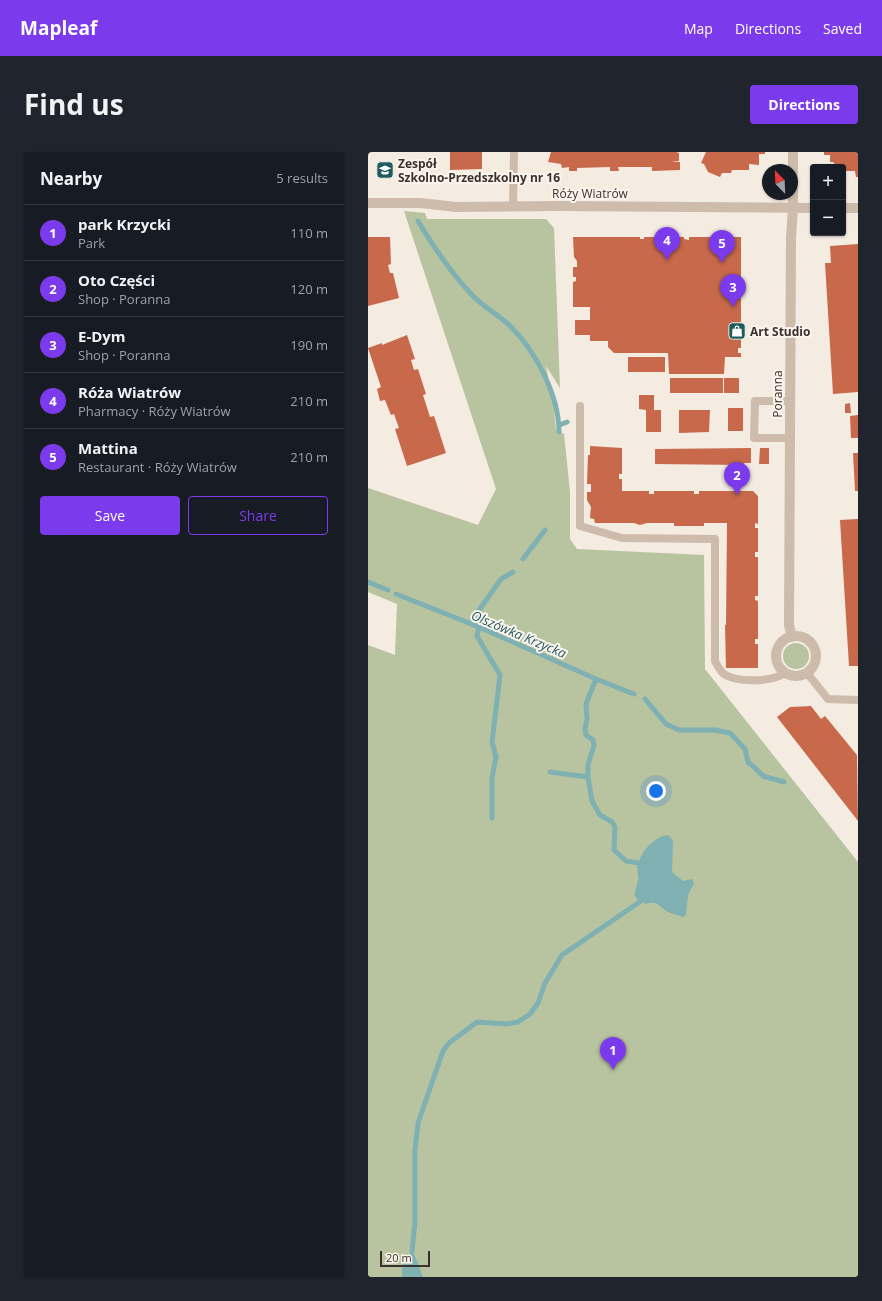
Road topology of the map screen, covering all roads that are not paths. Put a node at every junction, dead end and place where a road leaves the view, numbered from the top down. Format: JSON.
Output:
{"nodes":[{"id":1,"x":514,"y":152,"type":"edge"},
{"id":2,"x":793,"y":152,"type":"edge"},
{"id":3,"x":368,"y":203,"type":"edge"},
{"id":4,"x":513,"y":206,"type":"junction"},
{"id":5,"x":793,"y":207,"type":"junction"},
{"id":6,"x":810,"y":208,"type":"edge"},
{"id":7,"x":846,"y":208,"type":"edge"},
{"id":8,"x":858,"y":208,"type":"edge"},
{"id":9,"x":790,"y":401,"type":"junction"},
{"id":10,"x":580,"y":406,"type":"dead end"},
{"id":11,"x":790,"y":438,"type":"junction"},
{"id":12,"x":792,"y":637,"type":"junction"},
{"id":13,"x":785,"y":673,"type":"junction"},
{"id":14,"x":807,"y":673,"type":"junction"},
{"id":15,"x":858,"y":700,"type":"edge"}],
"edges":[{"from":1,"to":4,"type":"lane"},
{"from":2,"to":5,"type":"street","name":"Poranna"},
{"from":3,"to":4,"type":"street","name":"Róży Wiatrów"},
{"from":4,"to":5,"type":"street","name":"Róży Wiatrów"},
{"from":5,"to":6,"type":"street","name":"Róży Wiatrów"},
{"from":5,"to":9,"type":"street","name":"Poranna"},
{"from":7,"to":8,"type":"street"},
{"from":9,"to":11,"type":"street","name":"Poranna"},
{"from":9,"to":11,"type":"lane"},
{"from":10,"to":13,"type":"lane"},
{"from":11,"to":12,"type":"street","name":"Poranna"},
{"from":12,"to":13,"type":"street"},
{"from":12,"to":14,"type":"street"},
{"from":13,"to":14,"type":"street"},
{"from":14,"to":15,"type":"lane"}]}
